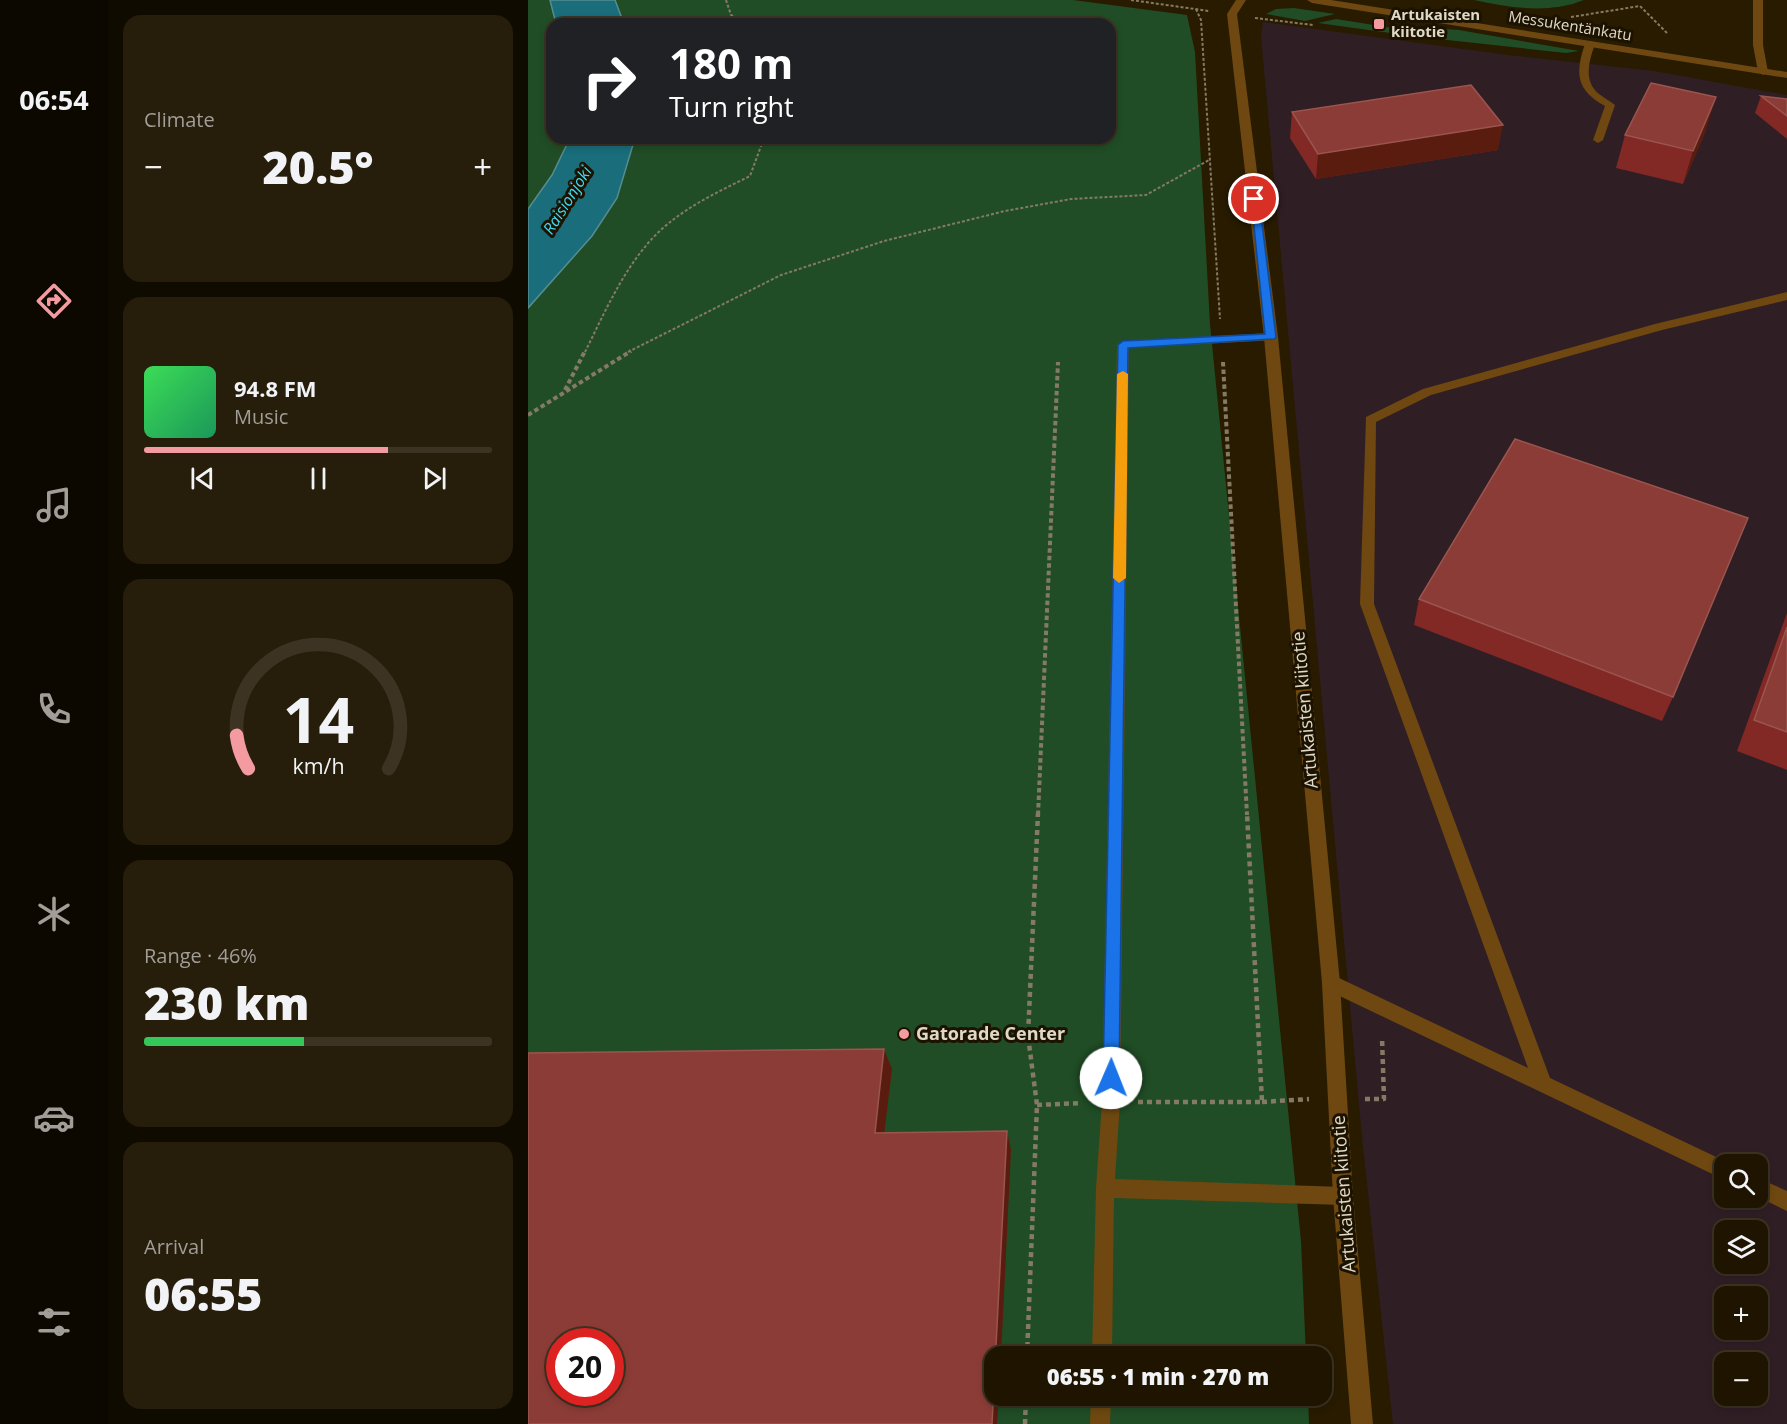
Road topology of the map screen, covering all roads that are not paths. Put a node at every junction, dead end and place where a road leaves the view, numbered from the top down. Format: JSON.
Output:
{"nodes":[{"id":1,"x":1241,"y":0,"type":"edge"},
{"id":2,"x":1312,"y":0,"type":"edge"},
{"id":3,"x":1758,"y":0,"type":"edge"},
{"id":4,"x":1590,"y":44,"type":"junction"},
{"id":5,"x":1763,"y":72,"type":"junction"},
{"id":6,"x":1787,"y":75,"type":"edge"},
{"id":7,"x":1598,"y":140,"type":"dead end"},
{"id":8,"x":1787,"y":296,"type":"edge"},
{"id":9,"x":1271,"y":337,"type":"junction"},
{"id":10,"x":1331,"y":984,"type":"junction"},
{"id":11,"x":1543,"y":1084,"type":"junction"},
{"id":12,"x":1714,"y":1166,"type":"edge"},
{"id":13,"x":1105,"y":1188,"type":"junction"},
{"id":14,"x":1768,"y":1192,"type":"edge"},
{"id":15,"x":1343,"y":1196,"type":"junction"},
{"id":16,"x":1787,"y":1201,"type":"edge"},
{"id":17,"x":1102,"y":1346,"type":"edge"},
{"id":18,"x":1101,"y":1406,"type":"edge"},
{"id":19,"x":1100,"y":1424,"type":"edge"},
{"id":20,"x":1362,"y":1424,"type":"edge"}],
"edges":[{"from":1,"to":9,"type":"street","name":"Artukaisten kiitotie"},
{"from":2,"to":4,"type":"street","name":"Messukentänkatu"},
{"from":3,"to":5,"type":"lane"},
{"from":4,"to":5,"type":"street","name":"Messukentänkatu"},
{"from":4,"to":7,"type":"lane"},
{"from":5,"to":6,"type":"street","name":"Messukentänkatu"},
{"from":8,"to":11,"type":"lane"},
{"from":9,"to":10,"type":"street","name":"Artukaisten kiitotie"},
{"from":9,"to":13,"type":"lane"},
{"from":10,"to":11,"type":"lane"},
{"from":10,"to":15,"type":"street","name":"Artukaisten kiitotie"},
{"from":11,"to":12,"type":"lane"},
{"from":13,"to":15,"type":"lane"},
{"from":13,"to":17,"type":"lane"},
{"from":14,"to":16,"type":"lane"},
{"from":15,"to":20,"type":"street","name":"Artukaisten kiitotie"},
{"from":18,"to":19,"type":"lane"}]}
